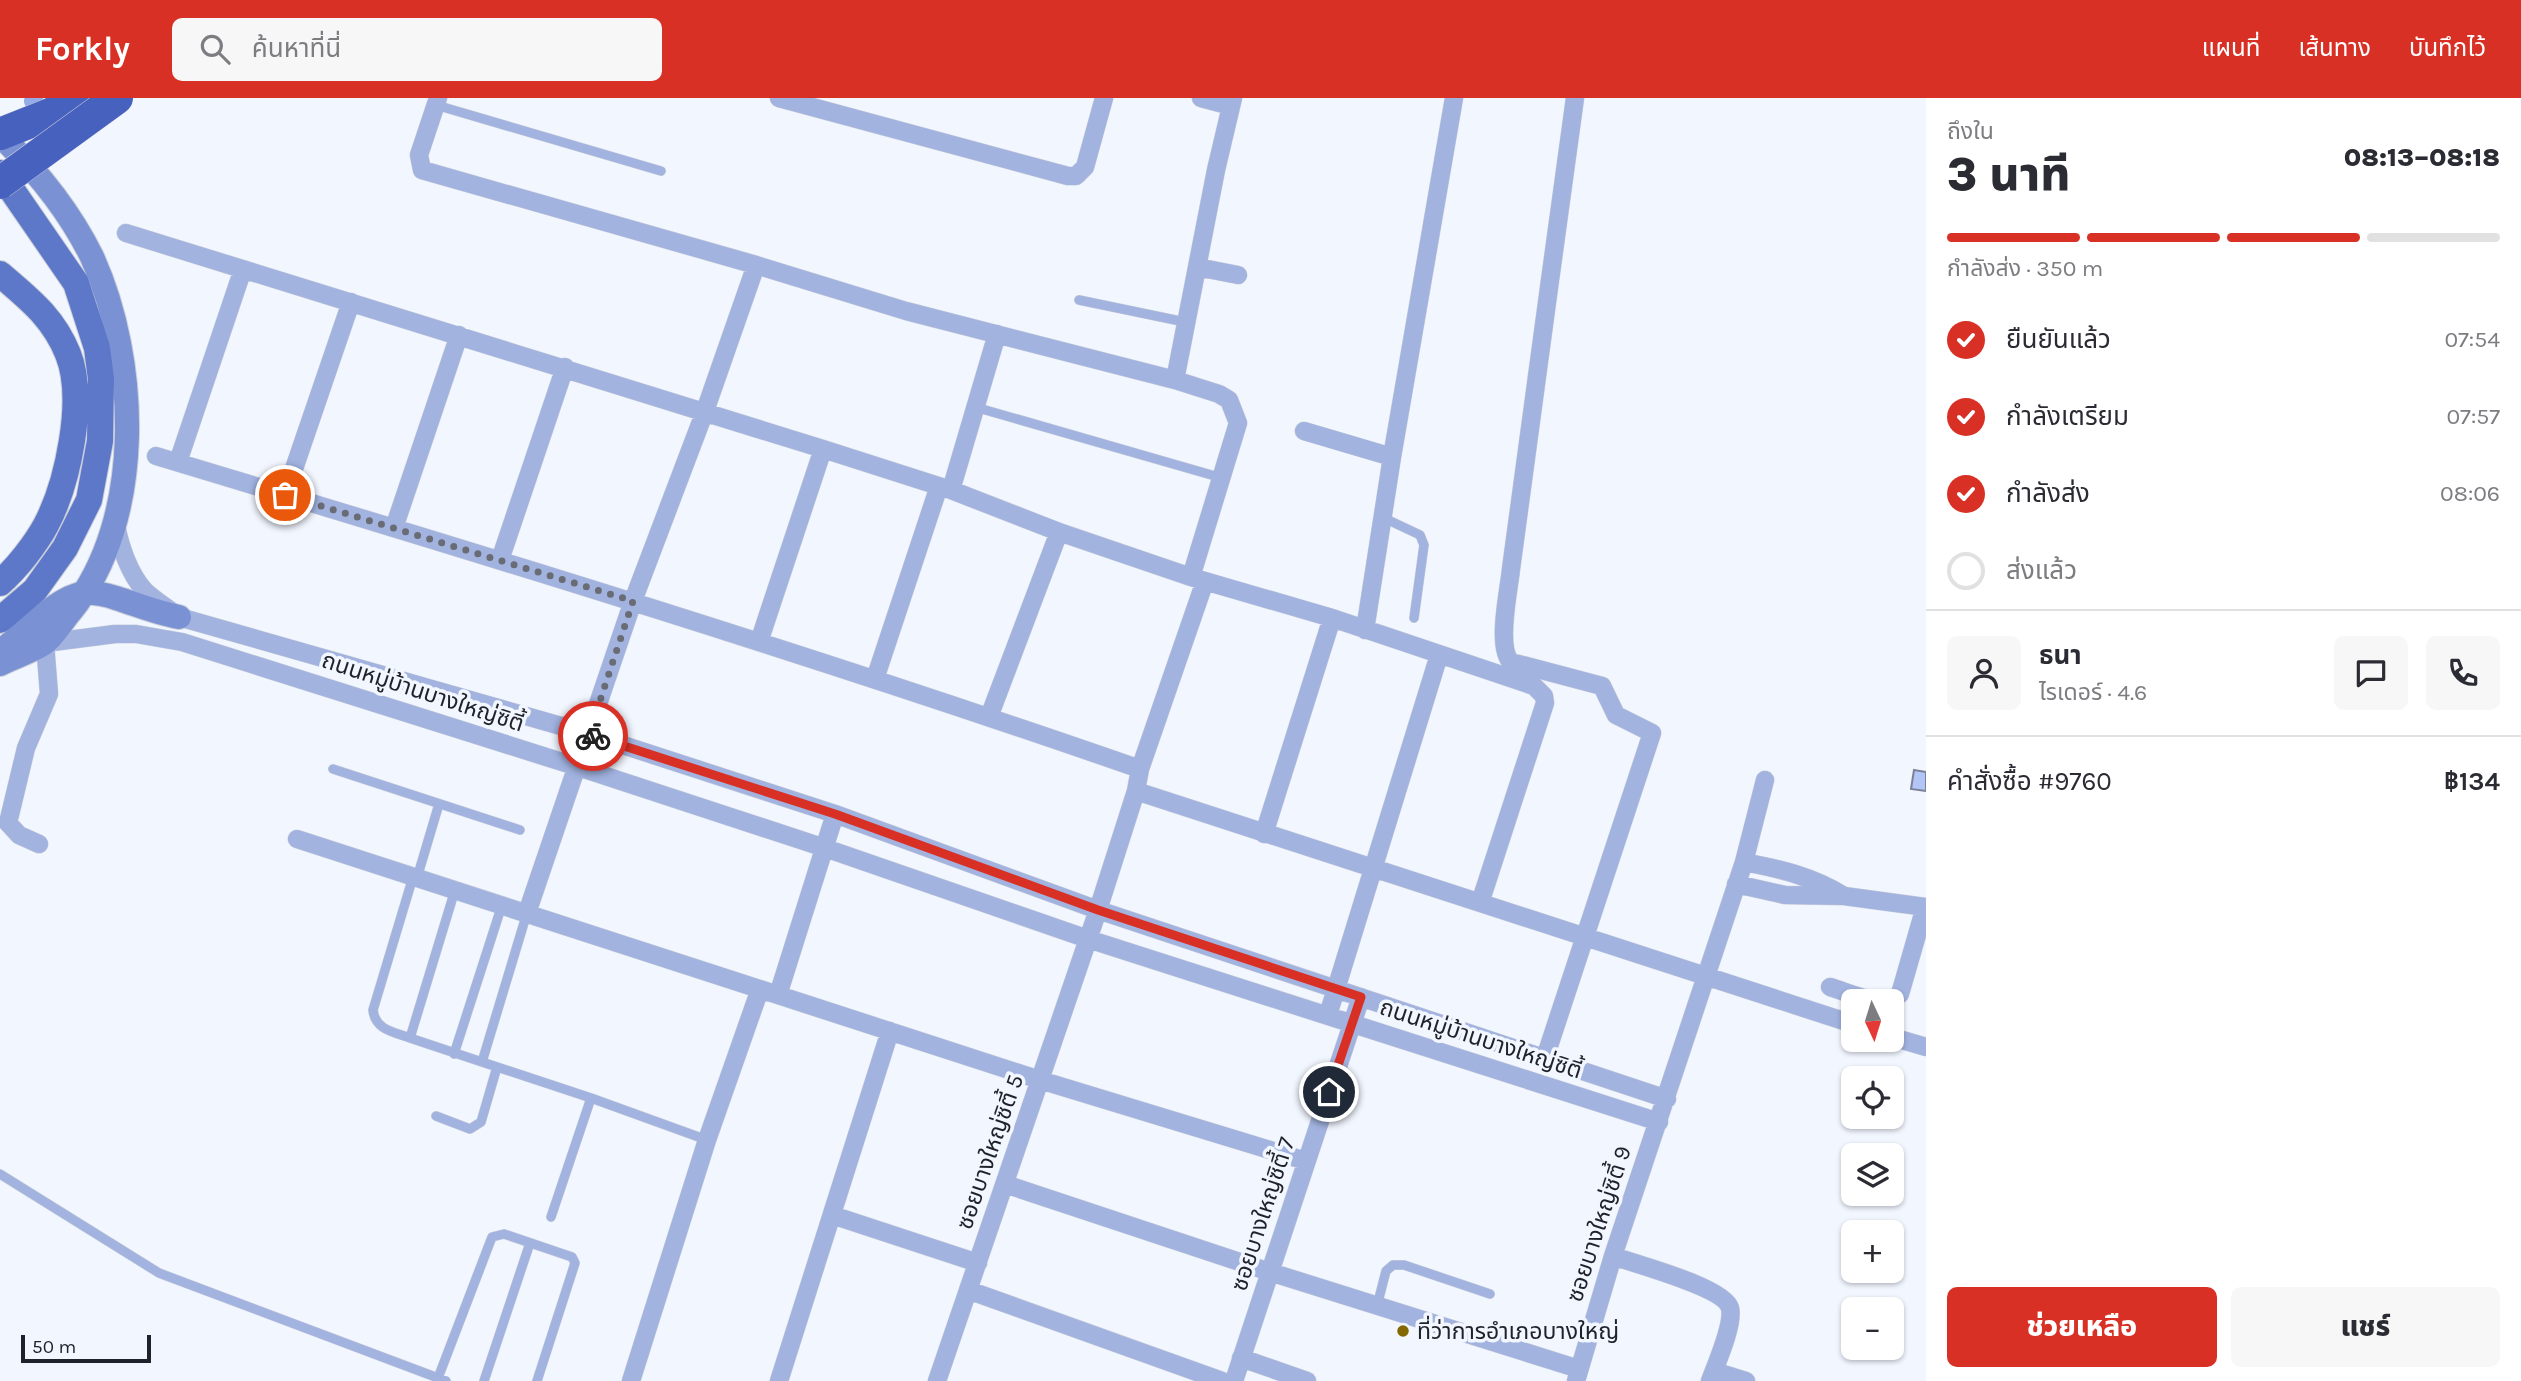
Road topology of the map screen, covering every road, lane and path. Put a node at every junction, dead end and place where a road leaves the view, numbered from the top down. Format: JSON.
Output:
{"nodes":[{"id":1,"x":84,"y":98,"type":"edge"},
{"id":2,"x":117,"y":98,"type":"edge"},
{"id":3,"x":779,"y":98,"type":"edge"},
{"id":4,"x":1104,"y":98,"type":"edge"},
{"id":5,"x":1201,"y":98,"type":"edge"},
{"id":6,"x":1454,"y":98,"type":"edge"},
{"id":7,"x":1575,"y":98,"type":"edge"},
{"id":8,"x":437,"y":101,"type":"edge"},
{"id":9,"x":1232,"y":102,"type":"edge"},
{"id":10,"x":0,"y":134,"type":"edge"},
{"id":11,"x":661,"y":170,"type":"dead end"},
{"id":12,"x":0,"y":173,"type":"edge"},
{"id":13,"x":0,"y":183,"type":"edge"},
{"id":14,"x":125,"y":233,"type":"dead end"},
{"id":15,"x":756,"y":265,"type":"junction"},
{"id":16,"x":1197,"y":267,"type":"junction"},
{"id":17,"x":243,"y":269,"type":"junction"},
{"id":18,"x":0,"y":274,"type":"edge"},
{"id":19,"x":1238,"y":275,"type":"dead end"},
{"id":20,"x":1079,"y":300,"type":"dead end"},
{"id":21,"x":351,"y":302,"type":"junction"},
{"id":22,"x":1185,"y":322,"type":"junction"},
{"id":23,"x":997,"y":334,"type":"junction"},
{"id":24,"x":459,"y":335,"type":"junction"},
{"id":25,"x":565,"y":367,"type":"junction"},
{"id":26,"x":1175,"y":380,"type":"junction"},
{"id":27,"x":975,"y":407,"type":"junction"},
{"id":28,"x":705,"y":411,"type":"junction"},
{"id":29,"x":1304,"y":431,"type":"dead end"},
{"id":30,"x":823,"y":449,"type":"junction"},
{"id":31,"x":156,"y":456,"type":"dead end"},
{"id":32,"x":1392,"y":457,"type":"junction"},
{"id":33,"x":178,"y":462,"type":"junction"},
{"id":34,"x":1222,"y":478,"type":"junction"},
{"id":35,"x":945,"y":489,"type":"junction"},
{"id":36,"x":285,"y":495,"type":"junction"},
{"id":37,"x":1384,"y":518,"type":"junction"},
{"id":38,"x":116,"y":524,"type":"junction"},
{"id":39,"x":394,"y":528,"type":"junction"},
{"id":40,"x":1059,"y":532,"type":"junction"},
{"id":41,"x":500,"y":560,"type":"junction"},
{"id":42,"x":1198,"y":579,"type":"junction"},
{"id":43,"x":0,"y":583,"type":"edge"},
{"id":44,"x":86,"y":593,"type":"junction"},
{"id":45,"x":633,"y":601,"type":"junction"},
{"id":46,"x":179,"y":617,"type":"junction"},
{"id":47,"x":1332,"y":618,"type":"junction"},
{"id":48,"x":1414,"y":618,"type":"dead end"},
{"id":49,"x":0,"y":620,"type":"edge"},
{"id":50,"x":1365,"y":630,"type":"junction"},
{"id":51,"x":759,"y":642,"type":"junction"},
{"id":52,"x":45,"y":643,"type":"junction"},
{"id":53,"x":0,"y":652,"type":"edge"},
{"id":54,"x":1439,"y":655,"type":"junction"},
{"id":55,"x":0,"y":664,"type":"edge"},
{"id":56,"x":875,"y":679,"type":"junction"},
{"id":57,"x":989,"y":717,"type":"junction"},
{"id":58,"x":589,"y":734,"type":"junction"},
{"id":59,"x":578,"y":767,"type":"junction"},
{"id":60,"x":333,"y":769,"type":"dead end"},
{"id":61,"x":1140,"y":769,"type":"junction"},
{"id":62,"x":1765,"y":780,"type":"dead end"},
{"id":63,"x":1136,"y":791,"type":"junction"},
{"id":64,"x":439,"y":804,"type":"junction"},
{"id":65,"x":835,"y":814,"type":"junction"},
{"id":66,"x":520,"y":830,"type":"dead end"},
{"id":67,"x":1264,"y":834,"type":"junction"},
{"id":68,"x":297,"y":839,"type":"dead end"},
{"id":69,"x":39,"y":844,"type":"dead end"},
{"id":70,"x":825,"y":848,"type":"junction"},
{"id":71,"x":1744,"y":862,"type":"junction"},
{"id":72,"x":1374,"y":868,"type":"junction"},
{"id":73,"x":415,"y":877,"type":"junction"},
{"id":74,"x":1736,"y":884,"type":"junction"},
{"id":75,"x":455,"y":890,"type":"junction"},
{"id":76,"x":1844,"y":896,"type":"junction"},
{"id":77,"x":1480,"y":903,"type":"junction"},
{"id":78,"x":502,"y":905,"type":"junction"},
{"id":79,"x":1926,"y":907,"type":"edge"},
{"id":80,"x":1098,"y":910,"type":"junction"},
{"id":81,"x":527,"y":913,"type":"junction"},
{"id":82,"x":1585,"y":937,"type":"junction"},
{"id":83,"x":1088,"y":939,"type":"junction"},
{"id":84,"x":1706,"y":977,"type":"junction"},
{"id":85,"x":1830,"y":987,"type":"dead end"},
{"id":86,"x":760,"y":989,"type":"junction"},
{"id":87,"x":1338,"y":989,"type":"junction"},
{"id":88,"x":778,"y":995,"type":"junction"},
{"id":89,"x":1361,"y":997,"type":"junction"},
{"id":90,"x":1328,"y":1015,"type":"junction"},
{"id":91,"x":1841,"y":1020,"type":"edge"},
{"id":92,"x":1351,"y":1023,"type":"junction"},
{"id":93,"x":890,"y":1031,"type":"junction"},
{"id":94,"x":410,"y":1038,"type":"junction"},
{"id":95,"x":1904,"y":1041,"type":"edge"},
{"id":96,"x":1926,"y":1047,"type":"edge"},
{"id":97,"x":454,"y":1054,"type":"junction"},
{"id":98,"x":1545,"y":1058,"type":"junction"},
{"id":99,"x":482,"y":1062,"type":"junction"},
{"id":100,"x":497,"y":1067,"type":"junction"},
{"id":101,"x":1040,"y":1080,"type":"junction"},
{"id":102,"x":592,"y":1098,"type":"junction"},
{"id":103,"x":1667,"y":1099,"type":"junction"},
{"id":104,"x":436,"y":1116,"type":"dead end"},
{"id":105,"x":1658,"y":1122,"type":"junction"},
{"id":106,"x":707,"y":1140,"type":"junction"},
{"id":107,"x":1306,"y":1161,"type":"junction"},
{"id":108,"x":0,"y":1174,"type":"edge"},
{"id":109,"x":1005,"y":1184,"type":"junction"},
{"id":110,"x":832,"y":1215,"type":"junction"},
{"id":111,"x":551,"y":1217,"type":"dead end"},
{"id":112,"x":530,"y":1243,"type":"junction"},
{"id":113,"x":1613,"y":1256,"type":"junction"},
{"id":114,"x":978,"y":1263,"type":"junction"},
{"id":115,"x":1270,"y":1272,"type":"junction"},
{"id":116,"x":968,"y":1290,"type":"junction"},
{"id":117,"x":1490,"y":1294,"type":"dead end"},
{"id":118,"x":1377,"y":1306,"type":"junction"},
{"id":119,"x":1241,"y":1359,"type":"junction"},
{"id":120,"x":1577,"y":1375,"type":"edge"},
{"id":121,"x":1712,"y":1376,"type":"edge"},
{"id":122,"x":442,"y":1379,"type":"edge"},
{"id":123,"x":484,"y":1381,"type":"edge"},
{"id":124,"x":537,"y":1381,"type":"edge"},
{"id":125,"x":631,"y":1381,"type":"edge"},
{"id":126,"x":779,"y":1381,"type":"edge"},
{"id":127,"x":937,"y":1381,"type":"edge"},
{"id":128,"x":1222,"y":1381,"type":"edge"},
{"id":129,"x":1234,"y":1381,"type":"edge"},
{"id":130,"x":1307,"y":1381,"type":"edge"},
{"id":131,"x":1746,"y":1381,"type":"edge"}],
"edges":[{"from":1,"to":10,"type":"highway"},
{"from":2,"to":13,"type":"highway","bridge":true},
{"from":3,"to":4,"type":"street"},
{"from":5,"to":9,"type":"street"},
{"from":6,"to":32,"type":"street"},
{"from":7,"to":82,"type":"street"},
{"from":8,"to":11,"type":"lane"},
{"from":8,"to":15,"type":"street","name":"ซอยบางใหญ่ซิตี้ 5"},
{"from":9,"to":16,"type":"street"},
{"from":10,"to":38,"type":"main road"},
{"from":12,"to":49,"type":"main road"},
{"from":14,"to":17,"type":"street"},
{"from":15,"to":23,"type":"street","name":"ซอยบางใหญ่ซิตี้ 5"},
{"from":15,"to":28,"type":"street"},
{"from":16,"to":19,"type":"street"},
{"from":16,"to":22,"type":"street"},
{"from":17,"to":21,"type":"street"},
{"from":17,"to":33,"type":"street"},
{"from":18,"to":43,"type":"main road"},
{"from":20,"to":22,"type":"lane"},
{"from":21,"to":24,"type":"street"},
{"from":21,"to":36,"type":"street"},
{"from":22,"to":26,"type":"street"},
{"from":23,"to":26,"type":"street","name":"ซอยบางใหญ่ซิตี้ 5"},
{"from":23,"to":27,"type":"street"},
{"from":24,"to":25,"type":"street"},
{"from":24,"to":39,"type":"street"},
{"from":25,"to":28,"type":"street"},
{"from":25,"to":41,"type":"street"},
{"from":26,"to":34,"type":"street","name":"ซอยบางใหญ่ซิตี้ 5"},
{"from":27,"to":34,"type":"lane"},
{"from":27,"to":35,"type":"street"},
{"from":28,"to":30,"type":"street"},
{"from":28,"to":45,"type":"street"},
{"from":29,"to":32,"type":"street"},
{"from":30,"to":35,"type":"street"},
{"from":30,"to":51,"type":"street"},
{"from":31,"to":33,"type":"street"},
{"from":32,"to":37,"type":"street"},
{"from":33,"to":36,"type":"street"},
{"from":34,"to":42,"type":"street","name":"ซอยบางใหญ่ซิตี้ 5"},
{"from":35,"to":40,"type":"street"},
{"from":35,"to":56,"type":"street"},
{"from":36,"to":39,"type":"street"},
{"from":37,"to":48,"type":"lane"},
{"from":37,"to":50,"type":"street"},
{"from":38,"to":44,"type":"main road"},
{"from":38,"to":46,"type":"street","name":"ถนนหมู่บ้านบางใหญ่ซิตี้"},
{"from":39,"to":41,"type":"street"},
{"from":40,"to":42,"type":"street"},
{"from":40,"to":57,"type":"street"},
{"from":41,"to":45,"type":"street"},
{"from":42,"to":47,"type":"street"},
{"from":42,"to":61,"type":"street","name":"ซอยบางใหญ่ซิตี้ 5"},
{"from":44,"to":46,"type":"main road"},
{"from":44,"to":52,"type":"main road"},
{"from":44,"to":53,"type":"main road"},
{"from":45,"to":51,"type":"street"},
{"from":45,"to":58,"type":"street"},
{"from":46,"to":58,"type":"street","name":"ถนนหมู่บ้านบางใหญ่ซิตี้"},
{"from":47,"to":50,"type":"street"},
{"from":47,"to":67,"type":"street"},
{"from":50,"to":54,"type":"street"},
{"from":51,"to":56,"type":"street"},
{"from":52,"to":55,"type":"main road"},
{"from":52,"to":59,"type":"street","name":"ถนนหมู่บ้านบางใหญ่ซิตี้"},
{"from":52,"to":69,"type":"street"},
{"from":54,"to":72,"type":"street"},
{"from":54,"to":77,"type":"street"},
{"from":56,"to":57,"type":"street"},
{"from":57,"to":61,"type":"street"},
{"from":58,"to":59,"type":"street"},
{"from":58,"to":65,"type":"street","name":"ถนนหมู่บ้านบางใหญ่ซิตี้"},
{"from":59,"to":70,"type":"street","name":"ถนนหมู่บ้านบางใหญ่ซิตี้"},
{"from":59,"to":81,"type":"street"},
{"from":60,"to":64,"type":"lane"},
{"from":61,"to":63,"type":"street","name":"ซอยบางใหญ่ซิตี้ 5"},
{"from":62,"to":71,"type":"street","name":"ซอยบางใหญ่ซิตี้ 9"},
{"from":63,"to":67,"type":"street"},
{"from":63,"to":80,"type":"street","name":"ซอยบางใหญ่ซิตี้ 5"},
{"from":64,"to":66,"type":"lane"},
{"from":64,"to":73,"type":"lane"},
{"from":65,"to":70,"type":"street"},
{"from":65,"to":80,"type":"street","name":"ถนนหมู่บ้านบางใหญ่ซิตี้"},
{"from":67,"to":72,"type":"street"},
{"from":68,"to":73,"type":"street"},
{"from":70,"to":83,"type":"street","name":"ถนนหมู่บ้านบางใหญ่ซิตี้"},
{"from":70,"to":88,"type":"street"},
{"from":71,"to":74,"type":"street","name":"ซอยบางใหญ่ซิตี้ 9"},
{"from":71,"to":76,"type":"street"},
{"from":72,"to":77,"type":"street"},
{"from":72,"to":87,"type":"street"},
{"from":73,"to":75,"type":"street"},
{"from":73,"to":94,"type":"lane"},
{"from":74,"to":76,"type":"street"},
{"from":74,"to":84,"type":"street","name":"ซอยบางใหญ่ซิตี้ 9"},
{"from":75,"to":78,"type":"street"},
{"from":75,"to":94,"type":"lane"},
{"from":76,"to":79,"type":"street"},
{"from":77,"to":82,"type":"street"},
{"from":78,"to":81,"type":"street"},
{"from":78,"to":97,"type":"lane"},
{"from":79,"to":85,"type":"street"},
{"from":80,"to":83,"type":"street","name":"ซอยบางใหญ่ซิตี้ 5"},
{"from":80,"to":87,"type":"street","name":"ถนนหมู่บ้านบางใหญ่ซิตี้"},
{"from":81,"to":86,"type":"street"},
{"from":81,"to":99,"type":"lane"},
{"from":82,"to":84,"type":"street"},
{"from":82,"to":98,"type":"street"},
{"from":83,"to":90,"type":"street","name":"ถนนหมู่บ้านบางใหญ่ซิตี้"},
{"from":83,"to":101,"type":"street","name":"ซอยบางใหญ่ซิตี้ 5"},
{"from":84,"to":91,"type":"street"},
{"from":84,"to":103,"type":"street","name":"ซอยบางใหญ่ซิตี้ 9"},
{"from":86,"to":88,"type":"street"},
{"from":86,"to":106,"type":"street"},
{"from":87,"to":89,"type":"street","name":"ถนนหมู่บ้านบางใหญ่ซิตี้"},
{"from":87,"to":90,"type":"street"},
{"from":88,"to":93,"type":"street"},
{"from":89,"to":92,"type":"street","name":"ซอยบางใหญ่ซิตี้ 7"},
{"from":89,"to":98,"type":"street","name":"ถนนหมู่บ้านบางใหญ่ซิตี้"},
{"from":90,"to":92,"type":"street","name":"ถนนหมู่บ้านบางใหญ่ซิตี้"},
{"from":92,"to":105,"type":"street","name":"ถนนหมู่บ้านบางใหญ่ซิตี้"},
{"from":92,"to":107,"type":"street","name":"ซอยบางใหญ่ซิตี้ 7"},
{"from":93,"to":101,"type":"street"},
{"from":93,"to":110,"type":"street"},
{"from":94,"to":97,"type":"lane"},
{"from":95,"to":96,"type":"street"},
{"from":97,"to":99,"type":"lane"},
{"from":98,"to":103,"type":"street","name":"ถนนหมู่บ้านบางใหญ่ซิตี้"},
{"from":99,"to":100,"type":"lane"},
{"from":100,"to":102,"type":"lane"},
{"from":100,"to":104,"type":"lane"},
{"from":101,"to":107,"type":"street"},
{"from":101,"to":109,"type":"street","name":"ซอยบางใหญ่ซิตี้ 5"},
{"from":102,"to":106,"type":"lane"},
{"from":102,"to":111,"type":"lane"},
{"from":103,"to":105,"type":"street","name":"ซอยบางใหญ่ซิตี้ 9"},
{"from":105,"to":113,"type":"street","name":"ซอยบางใหญ่ซิตี้ 9"},
{"from":106,"to":125,"type":"street"},
{"from":107,"to":115,"type":"street","name":"ซอยบางใหญ่ซิตี้ 7"},
{"from":108,"to":122,"type":"lane"},
{"from":109,"to":114,"type":"street","name":"ซอยบางใหญ่ซิตี้ 5"},
{"from":109,"to":115,"type":"street"},
{"from":110,"to":114,"type":"street"},
{"from":110,"to":126,"type":"street"},
{"from":112,"to":122,"type":"lane"},
{"from":112,"to":123,"type":"lane"},
{"from":112,"to":124,"type":"lane"},
{"from":113,"to":120,"type":"street","name":"ซอยบางใหญ่ซิตี้ 9"},
{"from":113,"to":121,"type":"street"},
{"from":114,"to":116,"type":"street","name":"ซอยบางใหญ่ซิตี้ 5"},
{"from":115,"to":118,"type":"street"},
{"from":115,"to":119,"type":"street","name":"ซอยบางใหญ่ซิตี้ 7"},
{"from":116,"to":127,"type":"street","name":"ซอยบางใหญ่ซิตี้ 5"},
{"from":116,"to":128,"type":"street"},
{"from":117,"to":118,"type":"lane"},
{"from":118,"to":120,"type":"street"},
{"from":119,"to":129,"type":"street","name":"ซอยบางใหญ่ซิตี้ 7"},
{"from":119,"to":130,"type":"street"},
{"from":121,"to":131,"type":"street"}]}
